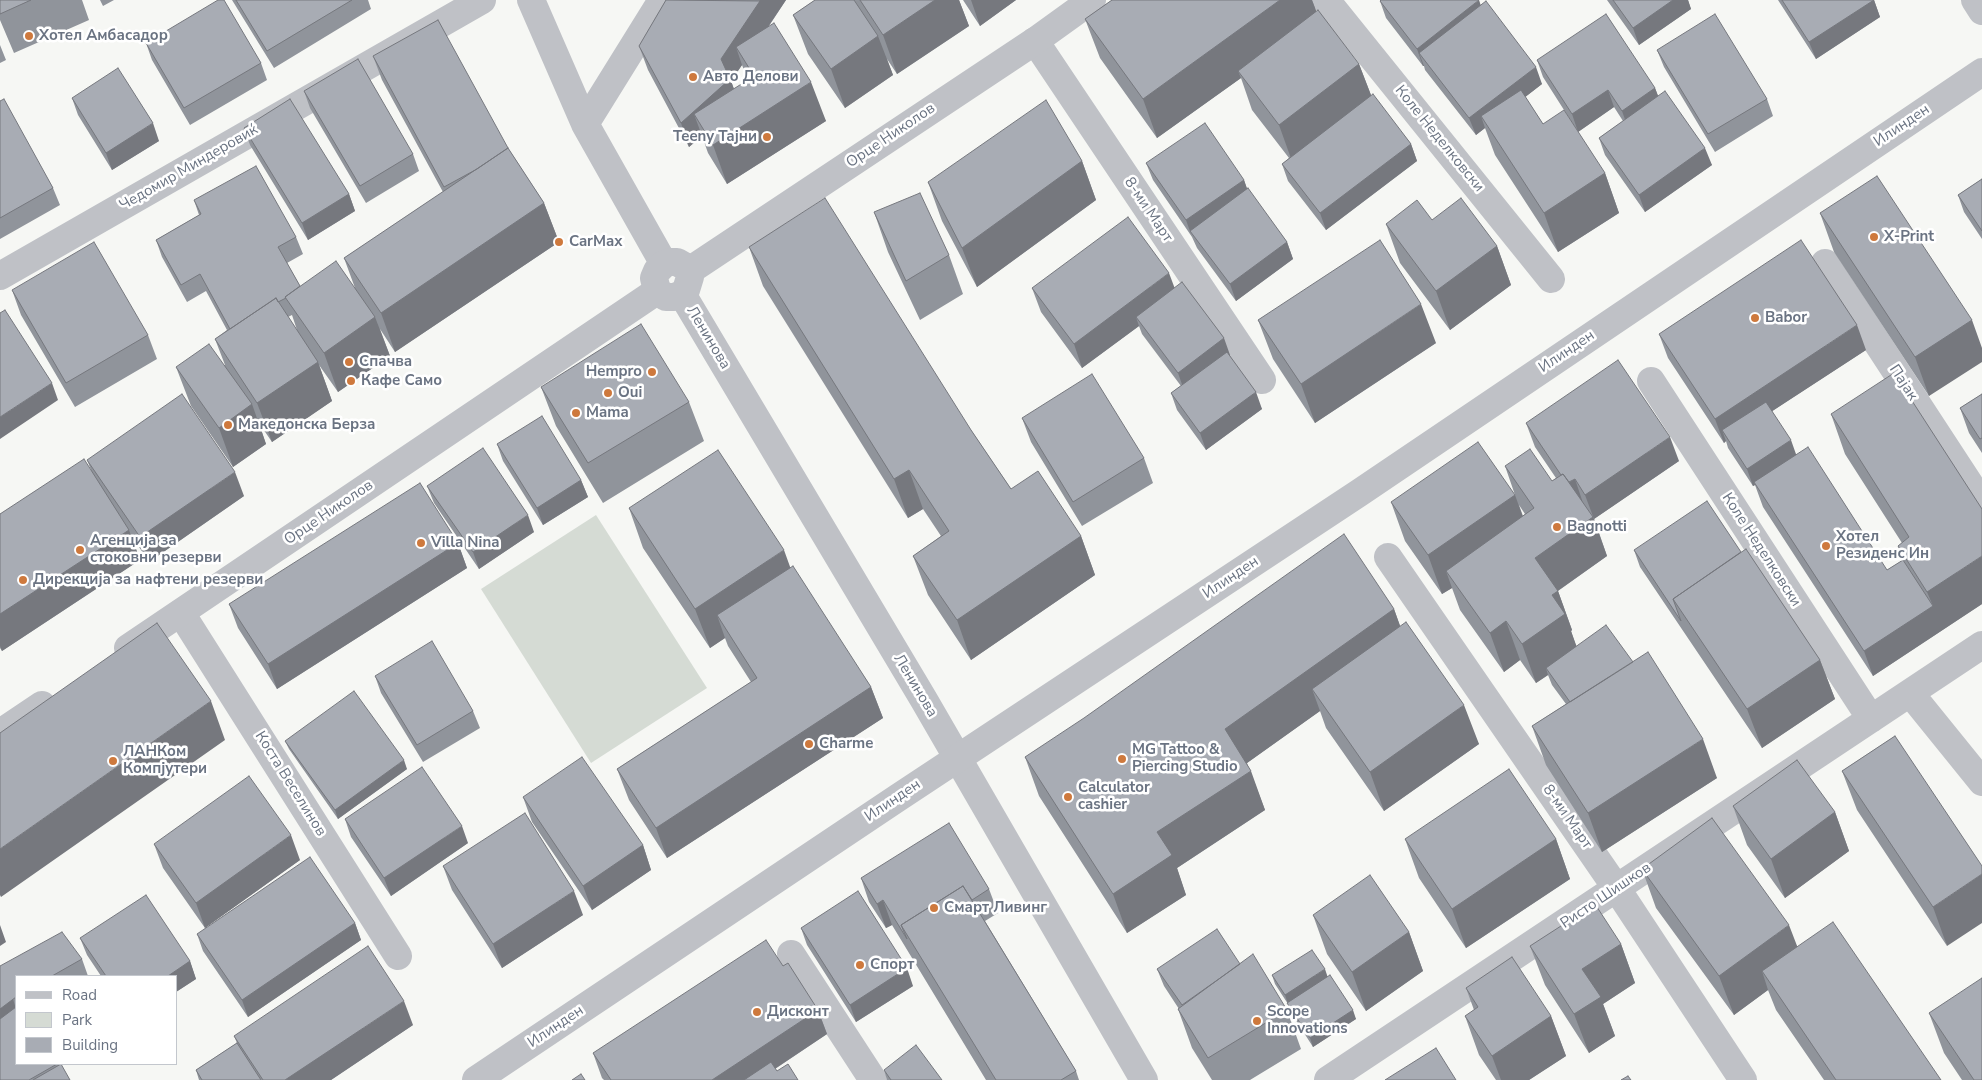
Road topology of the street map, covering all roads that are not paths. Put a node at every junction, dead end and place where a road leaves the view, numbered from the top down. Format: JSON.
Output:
{"nodes":[{"id":1,"x":482,"y":0,"type":"edge"},
{"id":2,"x":531,"y":0,"type":"edge"},
{"id":3,"x":662,"y":0,"type":"edge"},
{"id":4,"x":1092,"y":0,"type":"edge"},
{"id":5,"x":1326,"y":0,"type":"edge"},
{"id":6,"x":1975,"y":0,"type":"edge"},
{"id":7,"x":1982,"y":11,"type":"edge"},
{"id":8,"x":1035,"y":41,"type":"junction"},
{"id":9,"x":1982,"y":72,"type":"edge"},
{"id":10,"x":585,"y":124,"type":"junction"},
{"id":11,"x":1825,"y":263,"type":"edge"},
{"id":12,"x":0,"y":276,"type":"edge"},
{"id":13,"x":1551,"y":279,"type":"dead end"},
{"id":14,"x":673,"y":280,"type":"junction"},
{"id":15,"x":1262,"y":380,"type":"dead end"},
{"id":16,"x":1651,"y":381,"type":"dead end"},
{"id":17,"x":1982,"y":503,"type":"edge"},
{"id":18,"x":1388,"y":557,"type":"dead end"},
{"id":19,"x":181,"y":613,"type":"junction"},
{"id":20,"x":1982,"y":645,"type":"edge"},
{"id":21,"x":107,"y":662,"type":"edge"},
{"id":22,"x":66,"y":689,"type":"edge"},
{"id":23,"x":1910,"y":692,"type":"junction"},
{"id":24,"x":1871,"y":719,"type":"junction"},
{"id":25,"x":0,"y":733,"type":"edge"},
{"id":26,"x":958,"y":758,"type":"junction"},
{"id":27,"x":1982,"y":782,"type":"edge"},
{"id":28,"x":1617,"y":889,"type":"junction"},
{"id":29,"x":792,"y":954,"type":"dead end"},
{"id":30,"x":398,"y":956,"type":"dead end"},
{"id":31,"x":476,"y":1080,"type":"edge"},
{"id":32,"x":873,"y":1080,"type":"edge"},
{"id":33,"x":1144,"y":1080,"type":"edge"},
{"id":34,"x":1328,"y":1080,"type":"edge"},
{"id":35,"x":1743,"y":1080,"type":"edge"}],
"edges":[{"from":1,"to":12,"type":"street","name":"Чедомир Миндеровиќ"},
{"from":2,"to":10,"type":"street","name":"Ленинова"},
{"from":3,"to":10,"type":"street"},
{"from":4,"to":8,"type":"street","name":"Орце Николов"},
{"from":5,"to":13,"type":"street","name":"Коле Неделковски"},
{"from":6,"to":7,"type":"street"},
{"from":8,"to":14,"type":"street","name":"Орце Николов"},
{"from":8,"to":15,"type":"street","name":"8-ми Март"},
{"from":9,"to":26,"type":"street","name":"Илинден"},
{"from":10,"to":14,"type":"street","name":"Ленинова"},
{"from":11,"to":17,"type":"street","name":"Пајак"},
{"from":14,"to":19,"type":"street","name":"Орце Николов"},
{"from":14,"to":26,"type":"street","name":"Ленинова"},
{"from":16,"to":24,"type":"street","name":"Коле Неделковски"},
{"from":18,"to":28,"type":"street","name":"8-ми Март"},
{"from":19,"to":21,"type":"street","name":"Орце Николов"},
{"from":19,"to":30,"type":"street","name":"Коста Веселинов"},
{"from":20,"to":23,"type":"street","name":"Ристо Шишков"},
{"from":22,"to":25,"type":"street"},
{"from":23,"to":24,"type":"street","name":"Ристо Шишков"},
{"from":23,"to":27,"type":"street"},
{"from":24,"to":28,"type":"street","name":"Ристо Шишков"},
{"from":26,"to":31,"type":"street","name":"Илинден"},
{"from":26,"to":33,"type":"street","name":"Ленинова"},
{"from":28,"to":34,"type":"street","name":"Ристо Шишков"},
{"from":28,"to":35,"type":"street","name":"8-ми Март"},
{"from":29,"to":32,"type":"street"}]}
